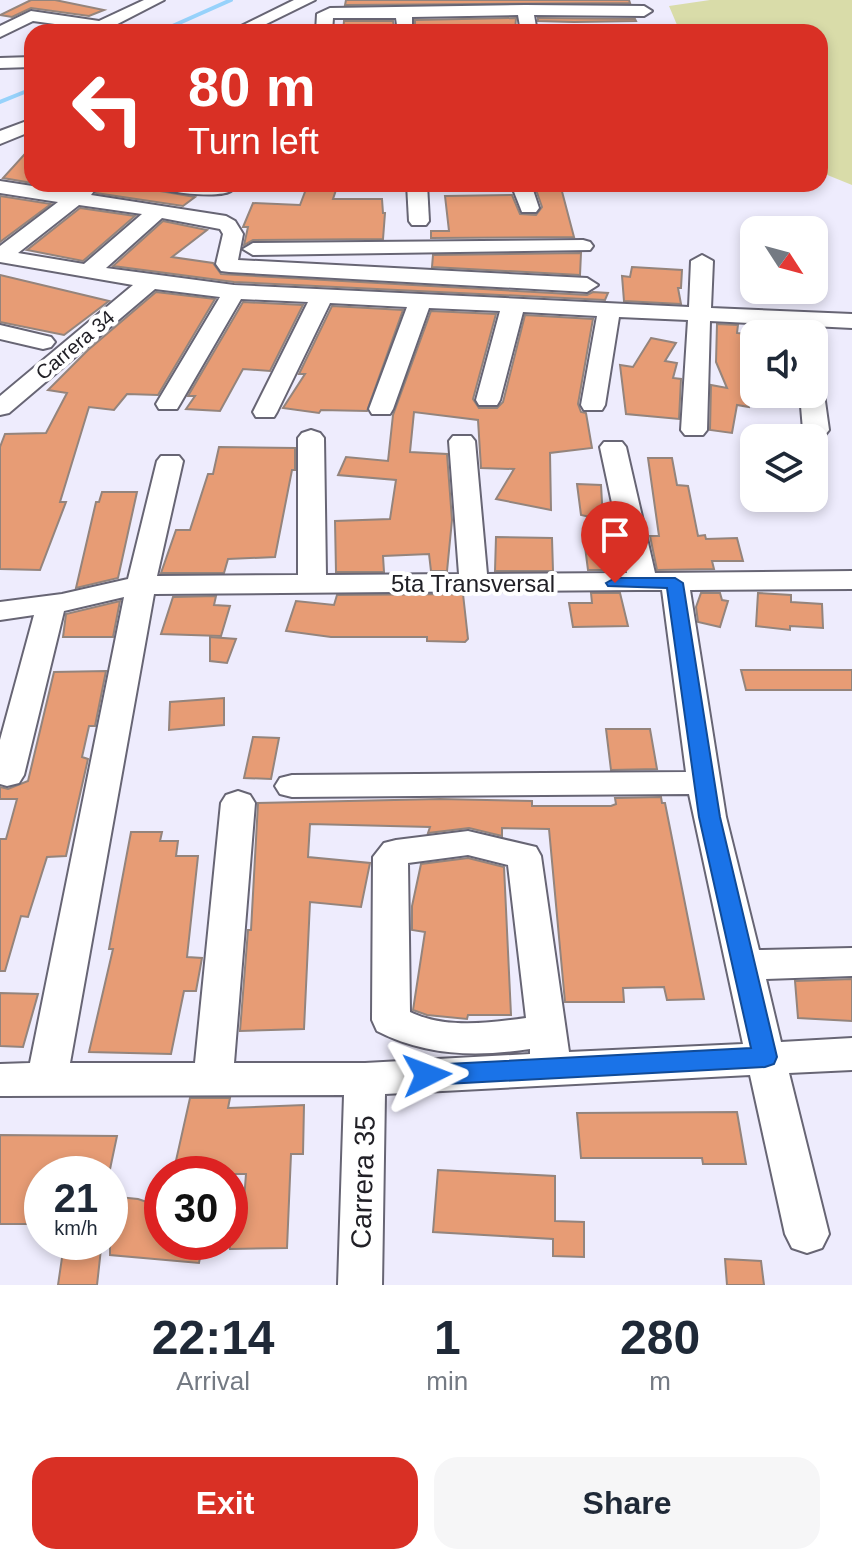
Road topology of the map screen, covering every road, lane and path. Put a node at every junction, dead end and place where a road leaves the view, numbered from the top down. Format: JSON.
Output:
{"nodes":[{"id":1,"x":156,"y":0,"type":"edge"},
{"id":2,"x":307,"y":0,"type":"edge"},
{"id":3,"x":525,"y":10,"type":"junction"},
{"id":4,"x":644,"y":11,"type":"dead end"},
{"id":5,"x":404,"y":13,"type":"junction"},
{"id":6,"x":0,"y":18,"type":"edge"},
{"id":7,"x":19,"y":20,"type":"junction"},
{"id":8,"x":73,"y":24,"type":"edge"},
{"id":9,"x":106,"y":24,"type":"edge"},
{"id":10,"x":254,"y":24,"type":"edge"},
{"id":11,"x":326,"y":24,"type":"edge"},
{"id":12,"x":405,"y":24,"type":"edge"},
{"id":13,"x":528,"y":24,"type":"edge"},
{"id":14,"x":0,"y":32,"type":"edge"},
{"id":15,"x":0,"y":63,"type":"edge"},
{"id":16,"x":24,"y":63,"type":"edge"},
{"id":17,"x":24,"y":66,"type":"edge"},
{"id":18,"x":0,"y":78,"type":"edge"},
{"id":19,"x":24,"y":128,"type":"edge"},
{"id":20,"x":0,"y":138,"type":"edge"},
{"id":21,"x":24,"y":141,"type":"edge"},
{"id":22,"x":0,"y":187,"type":"edge"},
{"id":23,"x":24,"y":188,"type":"edge"},
{"id":24,"x":83,"y":192,"type":"edge"},
{"id":25,"x":88,"y":192,"type":"edge"},
{"id":26,"x":221,"y":192,"type":"edge"},
{"id":27,"x":417,"y":192,"type":"edge"},
{"id":28,"x":524,"y":192,"type":"edge"},
{"id":29,"x":529,"y":208,"type":"dead end"},
{"id":30,"x":159,"y":210,"type":"junction"},
{"id":31,"x":212,"y":218,"type":"junction"},
{"id":32,"x":419,"y":221,"type":"dead end"},
{"id":33,"x":539,"y":246,"type":"junction"},
{"id":34,"x":583,"y":246,"type":"dead end"},
{"id":35,"x":230,"y":249,"type":"junction"},
{"id":36,"x":702,"y":261,"type":"dead end"},
{"id":37,"x":0,"y":270,"type":"edge"},
{"id":38,"x":89,"y":279,"type":"junction"},
{"id":39,"x":150,"y":282,"type":"junction"},
{"id":40,"x":539,"y":283,"type":"junction"},
{"id":41,"x":587,"y":285,"type":"dead end"},
{"id":42,"x":234,"y":292,"type":"junction"},
{"id":43,"x":321,"y":298,"type":"junction"},
{"id":44,"x":420,"y":303,"type":"junction"},
{"id":45,"x":513,"y":306,"type":"junction"},
{"id":46,"x":609,"y":312,"type":"junction"},
{"id":47,"x":700,"y":315,"type":"junction"},
{"id":48,"x":757,"y":320,"type":"edge"},
{"id":49,"x":852,"y":321,"type":"edge"},
{"id":50,"x":828,"y":322,"type":"edge"},
{"id":51,"x":0,"y":332,"type":"edge"},
{"id":52,"x":43,"y":342,"type":"dead end"},
{"id":53,"x":488,"y":400,"type":"dead end"},
{"id":54,"x":168,"y":404,"type":"dead end"},
{"id":55,"x":593,"y":405,"type":"dead end"},
{"id":56,"x":0,"y":408,"type":"edge"},
{"id":57,"x":381,"y":409,"type":"dead end"},
{"id":58,"x":265,"y":412,"type":"dead end"},
{"id":59,"x":694,"y":430,"type":"dead end"},
{"id":60,"x":311,"y":438,"type":"dead end"},
{"id":61,"x":462,"y":441,"type":"dead end"},
{"id":62,"x":613,"y":447,"type":"dead end"},
{"id":63,"x":170,"y":461,"type":"dead end"},
{"id":64,"x":852,"y":580,"type":"edge"},
{"id":65,"x":312,"y":583,"type":"junction"},
{"id":66,"x":474,"y":583,"type":"junction"},
{"id":67,"x":659,"y":583,"type":"junction"},
{"id":68,"x":141,"y":585,"type":"junction"},
{"id":69,"x":51,"y":605,"type":"junction"},
{"id":70,"x":0,"y":611,"type":"edge"},
{"id":71,"x":7,"y":775,"type":"dead end"},
{"id":72,"x":704,"y":783,"type":"junction"},
{"id":73,"x":292,"y":786,"type":"dead end"},
{"id":74,"x":238,"y":803,"type":"dead end"},
{"id":75,"x":852,"y":962,"type":"edge"},
{"id":76,"x":744,"y":965,"type":"junction"},
{"id":77,"x":547,"y":1030,"type":"junction"},
{"id":78,"x":852,"y":1054,"type":"edge"},
{"id":79,"x":765,"y":1057,"type":"junction"},
{"id":80,"x":552,"y":1069,"type":"junction"},
{"id":81,"x":213,"y":1079,"type":"junction"},
{"id":82,"x":365,"y":1079,"type":"junction"},
{"id":83,"x":0,"y":1080,"type":"edge"},
{"id":84,"x":47,"y":1080,"type":"junction"},
{"id":85,"x":807,"y":1234,"type":"dead end"},
{"id":86,"x":360,"y":1285,"type":"edge"}],
"edges":[{"from":1,"to":9,"type":"street"},
{"from":2,"to":10,"type":"street"},
{"from":3,"to":4,"type":"street"},
{"from":3,"to":5,"type":"street"},
{"from":3,"to":13,"type":"street"},
{"from":5,"to":11,"type":"street"},
{"from":5,"to":12,"type":"street"},
{"from":6,"to":7,"type":"street"},
{"from":7,"to":8,"type":"street"},
{"from":7,"to":14,"type":"street"},
{"from":15,"to":16,"type":"street"},
{"from":17,"to":18,"type":"street"},
{"from":19,"to":20,"type":"street"},
{"from":20,"to":21,"type":"street"},
{"from":22,"to":23,"type":"street"},
{"from":24,"to":38,"type":"street"},
{"from":25,"to":30,"type":"street"},
{"from":26,"to":31,"type":"street"},
{"from":27,"to":32,"type":"street"},
{"from":28,"to":29,"type":"street"},
{"from":30,"to":31,"type":"street"},
{"from":30,"to":38,"type":"street"},
{"from":31,"to":35,"type":"street"},
{"from":33,"to":34,"type":"street"},
{"from":33,"to":35,"type":"street"},
{"from":33,"to":40,"type":"street"},
{"from":35,"to":40,"type":"street"},
{"from":36,"to":47,"type":"street"},
{"from":37,"to":38,"type":"street"},
{"from":38,"to":39,"type":"street"},
{"from":39,"to":42,"type":"street"},
{"from":39,"to":56,"type":"street","name":"Carrera 34"},
{"from":40,"to":41,"type":"street"},
{"from":42,"to":43,"type":"street"},
{"from":42,"to":54,"type":"street"},
{"from":43,"to":44,"type":"street"},
{"from":43,"to":58,"type":"street"},
{"from":44,"to":45,"type":"street"},
{"from":44,"to":57,"type":"street"},
{"from":45,"to":46,"type":"street"},
{"from":45,"to":53,"type":"street"},
{"from":46,"to":47,"type":"street"},
{"from":46,"to":55,"type":"street"},
{"from":47,"to":48,"type":"street"},
{"from":47,"to":59,"type":"street"},
{"from":49,"to":50,"type":"street"},
{"from":51,"to":52,"type":"street"},
{"from":60,"to":65,"type":"street"},
{"from":61,"to":66,"type":"street"},
{"from":62,"to":67,"type":"street"},
{"from":63,"to":68,"type":"street"},
{"from":64,"to":67,"type":"street","name":"5ta Transversal"},
{"from":65,"to":66,"type":"street","name":"5ta Transversal"},
{"from":65,"to":68,"type":"street","name":"5ta Transversal"},
{"from":66,"to":67,"type":"street","name":"5ta Transversal"},
{"from":67,"to":72,"type":"street"},
{"from":68,"to":69,"type":"street","name":"5ta Transversal"},
{"from":68,"to":84,"type":"street"},
{"from":69,"to":70,"type":"street","name":"5ta Transversal"},
{"from":69,"to":71,"type":"street"},
{"from":72,"to":73,"type":"street"},
{"from":72,"to":76,"type":"street"},
{"from":74,"to":81,"type":"street"},
{"from":75,"to":76,"type":"street"},
{"from":76,"to":79,"type":"street"},
{"from":77,"to":77,"type":"street"},
{"from":77,"to":80,"type":"street"},
{"from":78,"to":79,"type":"street"},
{"from":79,"to":80,"type":"street"},
{"from":79,"to":85,"type":"street"},
{"from":80,"to":82,"type":"street"},
{"from":81,"to":82,"type":"street"},
{"from":81,"to":84,"type":"street"},
{"from":82,"to":86,"type":"street","name":"Carrera 35"},
{"from":83,"to":84,"type":"street"}]}
